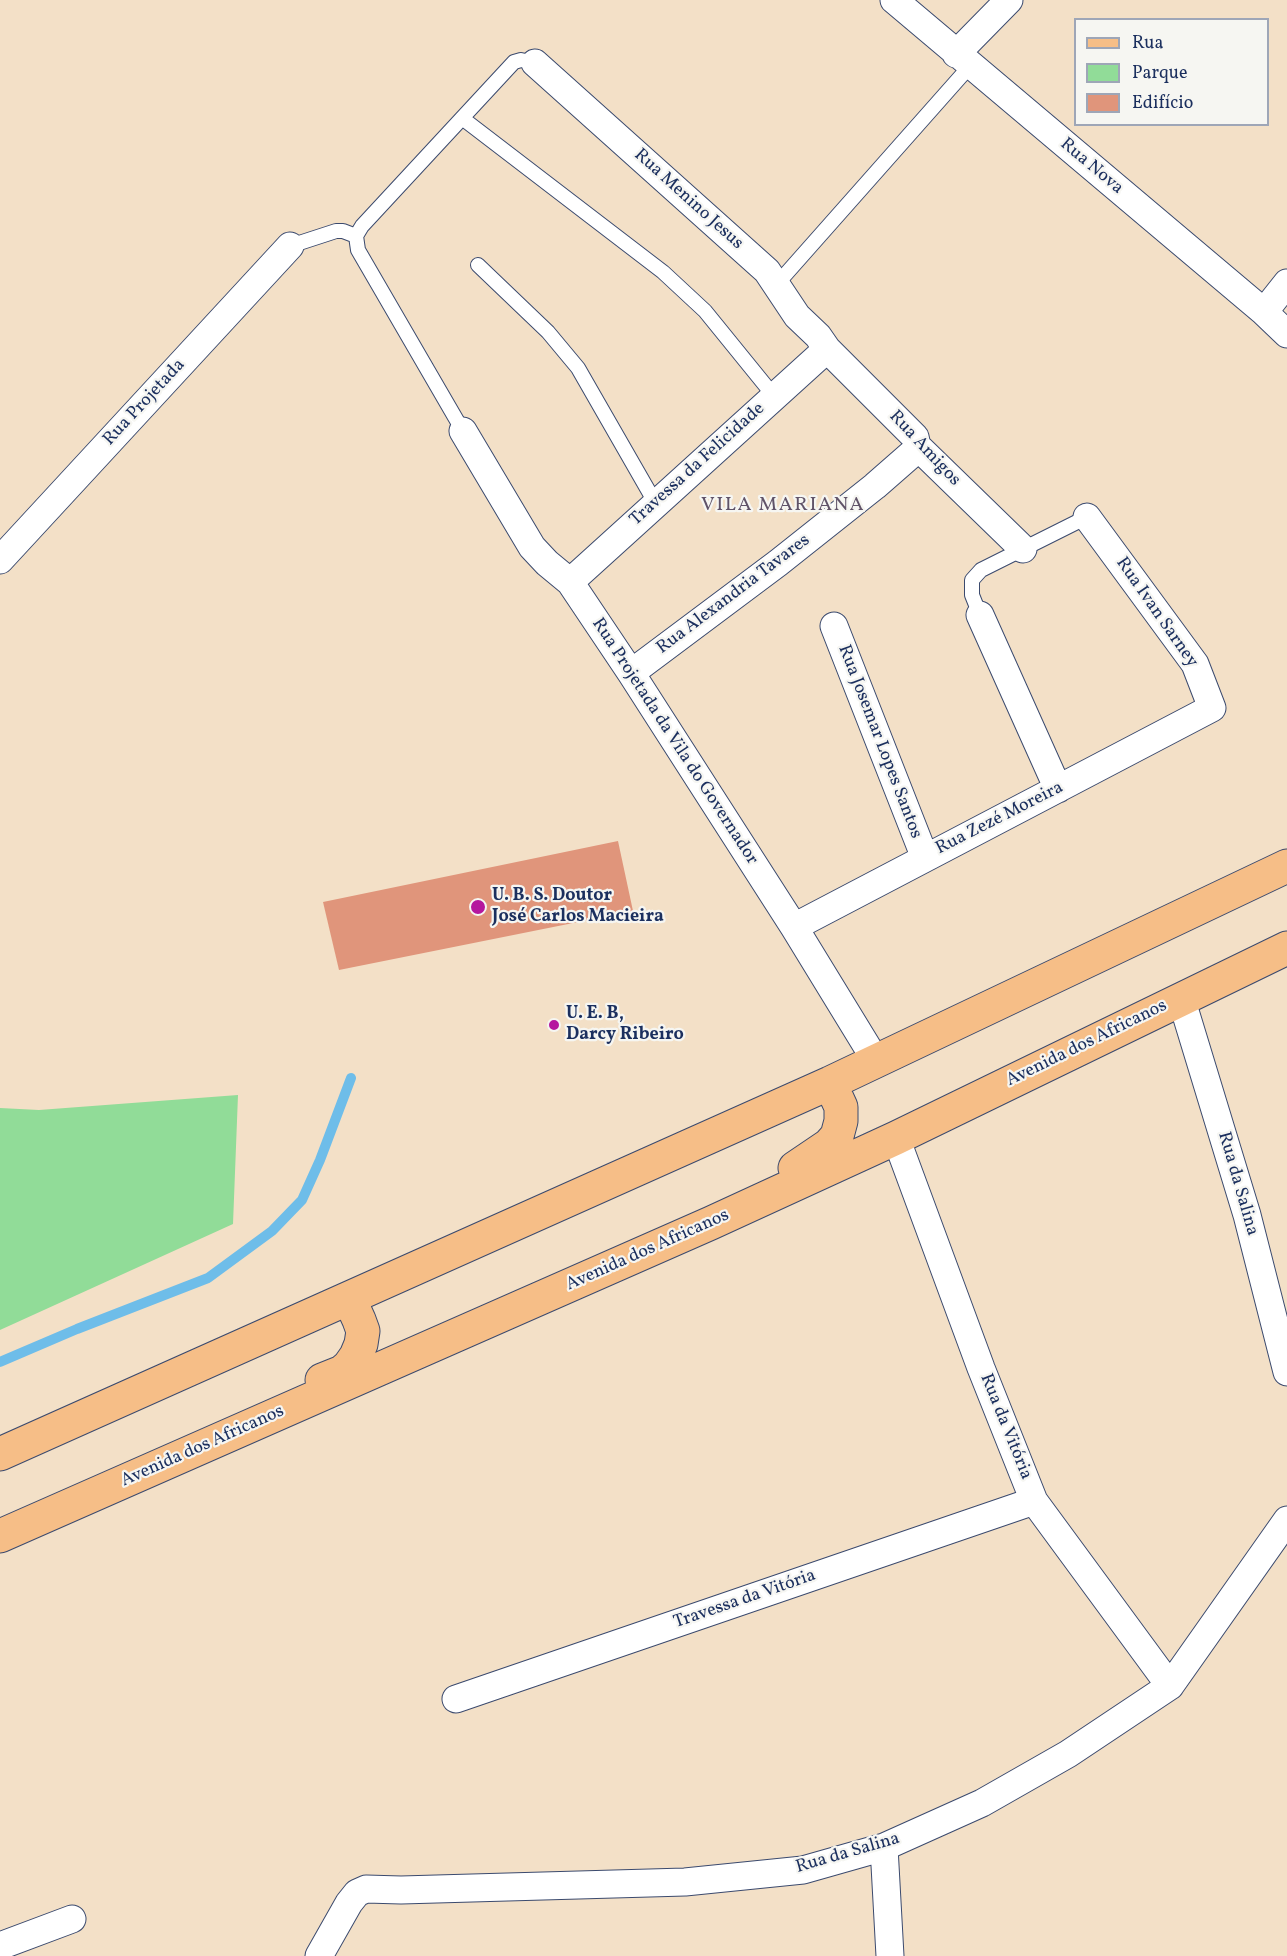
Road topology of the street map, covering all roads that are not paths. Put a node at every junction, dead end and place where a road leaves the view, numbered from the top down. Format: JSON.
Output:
{"nodes":[{"id":1,"x":894,"y":0,"type":"edge"},
{"id":2,"x":1009,"y":0,"type":"edge"},
{"id":3,"x":963,"y":60,"type":"junction"},
{"id":4,"x":535,"y":63,"type":"joint"},
{"id":5,"x":462,"y":118,"type":"junction"},
{"id":6,"x":356,"y":236,"type":"junction"},
{"id":7,"x":290,"y":246,"type":"joint"},
{"id":8,"x":478,"y":265,"type":"dead end"},
{"id":9,"x":1287,"y":283,"type":"edge"},
{"id":10,"x":777,"y":284,"type":"junction"},
{"id":11,"x":1264,"y":312,"type":"junction"},
{"id":12,"x":1287,"y":334,"type":"edge"},
{"id":13,"x":827,"y":349,"type":"junction"},
{"id":14,"x":774,"y":396,"type":"junction"},
{"id":15,"x":463,"y":431,"type":"joint"},
{"id":16,"x":917,"y":446,"type":"junction"},
{"id":17,"x":656,"y":504,"type":"junction"},
{"id":18,"x":1087,"y":517,"type":"joint"},
{"id":19,"x":1023,"y":549,"type":"junction"},
{"id":20,"x":0,"y":560,"type":"edge"},
{"id":21,"x":570,"y":582,"type":"junction"},
{"id":22,"x":980,"y":615,"type":"joint"},
{"id":23,"x":834,"y":626,"type":"dead end"},
{"id":24,"x":631,"y":673,"type":"junction"},
{"id":25,"x":1206,"y":712,"type":"joint"},
{"id":26,"x":1059,"y":789,"type":"junction"},
{"id":27,"x":925,"y":858,"type":"junction"},
{"id":28,"x":1287,"y":866,"type":"edge"},
{"id":29,"x":794,"y":927,"type":"junction"},
{"id":30,"x":1287,"y":948,"type":"edge"},
{"id":31,"x":1181,"y":998,"type":"junction"},
{"id":32,"x":876,"y":1061,"type":"junction"},
{"id":33,"x":830,"y":1083,"type":"junction"},
{"id":34,"x":896,"y":1138,"type":"junction"},
{"id":35,"x":711,"y":1223,"type":"junction"},
{"id":36,"x":349,"y":1298,"type":"junction"},
{"id":37,"x":1279,"y":1307,"type":"edge"},
{"id":38,"x":1287,"y":1372,"type":"edge"},
{"id":39,"x":0,"y":1454,"type":"edge"},
{"id":40,"x":166,"y":1463,"type":"junction"},
{"id":41,"x":1034,"y":1501,"type":"junction"},
{"id":42,"x":1287,"y":1520,"type":"edge"},
{"id":43,"x":0,"y":1536,"type":"edge"},
{"id":44,"x":1170,"y":1686,"type":"junction"},
{"id":45,"x":456,"y":1699,"type":"dead end"},
{"id":46,"x":884,"y":1847,"type":"junction"},
{"id":47,"x":72,"y":1919,"type":"dead end"},
{"id":48,"x":0,"y":1946,"type":"edge"},
{"id":49,"x":319,"y":1956,"type":"edge"},
{"id":50,"x":890,"y":1956,"type":"edge"}],
"edges":[{"from":1,"to":3,"type":"street","name":"Rua Nova"},
{"from":2,"to":3,"type":"street"},
{"from":3,"to":10,"type":"lane"},
{"from":3,"to":11,"type":"street","name":"Rua Nova"},
{"from":4,"to":5,"type":"lane"},
{"from":4,"to":10,"type":"street","name":"Rua Menino Jesus"},
{"from":5,"to":6,"type":"lane"},
{"from":5,"to":14,"type":"lane"},
{"from":6,"to":7,"type":"lane"},
{"from":6,"to":15,"type":"lane"},
{"from":7,"to":20,"type":"street","name":"Rua Projetada"},
{"from":8,"to":17,"type":"lane"},
{"from":9,"to":11,"type":"street"},
{"from":10,"to":13,"type":"street","name":"Rua Menino Jesus"},
{"from":11,"to":12,"type":"street","name":"Rua Nova"},
{"from":13,"to":14,"type":"street","name":"Travessa da Felicidade"},
{"from":13,"to":16,"type":"street","name":"Rua Amigos"},
{"from":14,"to":17,"type":"street","name":"Travessa da Felicidade"},
{"from":15,"to":21,"type":"street","name":"Rua Projetada da Vila do Governador"},
{"from":16,"to":19,"type":"street","name":"Rua Amigos"},
{"from":16,"to":24,"type":"street","name":"Rua Alexandria Tavares"},
{"from":17,"to":21,"type":"street","name":"Travessa da Felicidade"},
{"from":18,"to":19,"type":"lane"},
{"from":18,"to":25,"type":"street","name":"Rua Ivan Sarney"},
{"from":19,"to":22,"type":"lane"},
{"from":21,"to":24,"type":"street","name":"Rua Projetada da Vila do Governador"},
{"from":22,"to":26,"type":"street"},
{"from":23,"to":27,"type":"street","name":"Rua Josemar Lopes Santos"},
{"from":24,"to":29,"type":"street","name":"Rua Projetada da Vila do Governador"},
{"from":25,"to":26,"type":"street","name":"Rua Zezé Moreira"},
{"from":26,"to":27,"type":"street","name":"Rua Zezé Moreira"},
{"from":27,"to":29,"type":"street","name":"Rua Zezé Moreira"},
{"from":28,"to":32,"type":"main road"},
{"from":29,"to":32,"type":"street","name":"Rua Projetada da Vila do Governador"},
{"from":30,"to":31,"type":"main road","name":"Avenida dos Africanos"},
{"from":31,"to":34,"type":"main road","name":"Avenida dos Africanos"},
{"from":31,"to":37,"type":"street","name":"Rua da Salina"},
{"from":32,"to":33,"type":"main road"},
{"from":33,"to":35,"type":"main road"},
{"from":33,"to":36,"type":"main road"},
{"from":34,"to":35,"type":"main road","name":"Avenida dos Africanos"},
{"from":34,"to":41,"type":"street","name":"Rua da Vitória"},
{"from":35,"to":40,"type":"main road","name":"Avenida dos Africanos"},
{"from":36,"to":39,"type":"main road"},
{"from":36,"to":40,"type":"main road"},
{"from":37,"to":38,"type":"street","name":"Rua da Salina"},
{"from":40,"to":43,"type":"main road","name":"Avenida dos Africanos"},
{"from":41,"to":44,"type":"street","name":"Rua da Vitória"},
{"from":41,"to":45,"type":"street","name":"Travessa da Vitória"},
{"from":42,"to":44,"type":"street","name":"Rua da Salina"},
{"from":44,"to":46,"type":"street","name":"Rua da Salina"},
{"from":46,"to":49,"type":"street","name":"Rua da Salina"},
{"from":46,"to":50,"type":"street"},
{"from":47,"to":48,"type":"street"}]}
